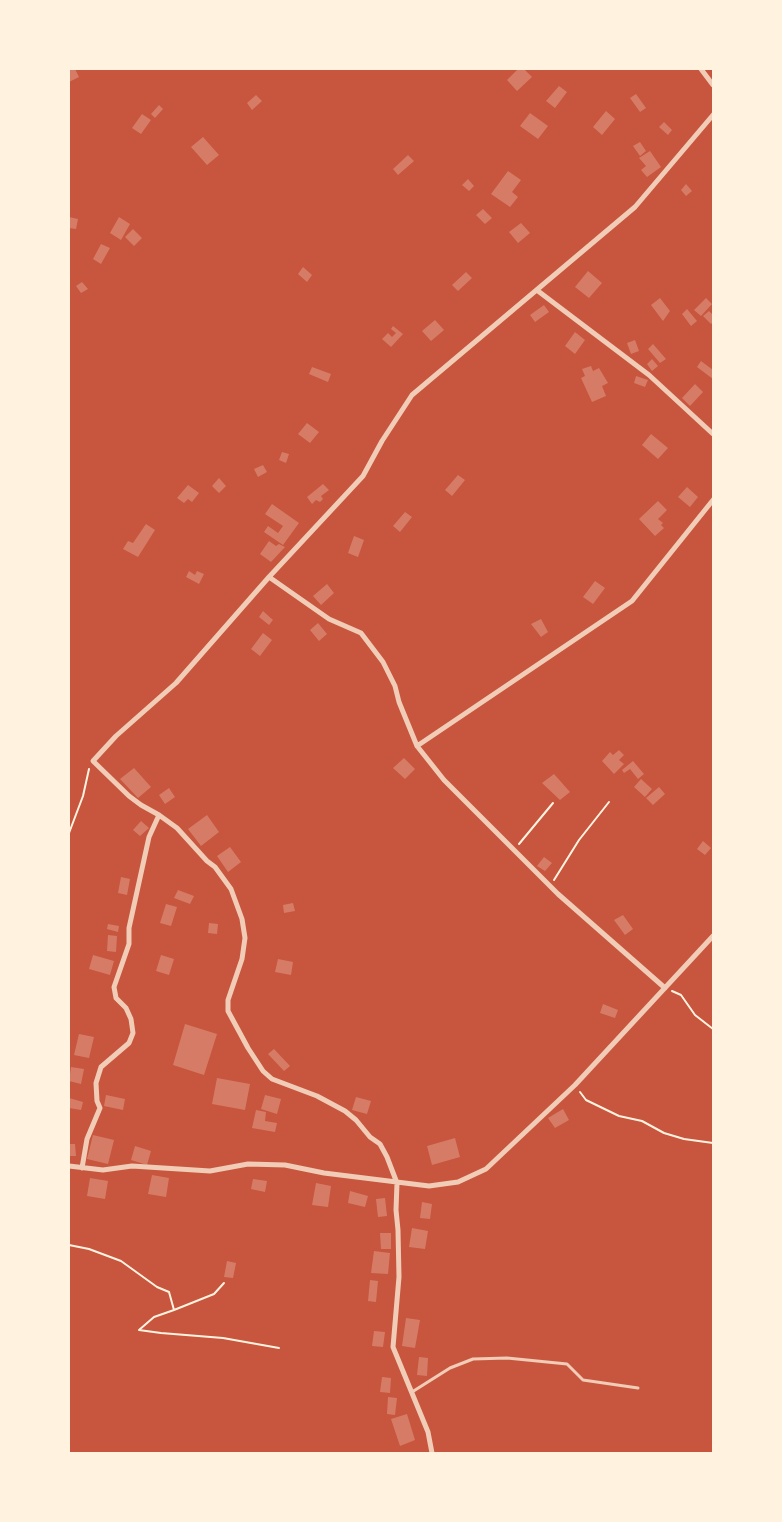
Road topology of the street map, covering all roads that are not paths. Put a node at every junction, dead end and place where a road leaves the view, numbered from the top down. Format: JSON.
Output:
{"nodes":[{"id":1,"x":701,"y":69,"type":"edge"},
{"id":2,"x":713,"y":85,"type":"edge"},
{"id":3,"x":713,"y":115,"type":"edge"},
{"id":4,"x":538,"y":291,"type":"junction"},
{"id":5,"x":713,"y":434,"type":"edge"},
{"id":6,"x":713,"y":500,"type":"edge"},
{"id":7,"x":269,"y":577,"type":"junction"},
{"id":8,"x":417,"y":746,"type":"junction"},
{"id":9,"x":159,"y":815,"type":"junction"},
{"id":10,"x":713,"y":936,"type":"edge"},
{"id":11,"x":665,"y":988,"type":"junction"},
{"id":12,"x":69,"y":1166,"type":"edge"},
{"id":13,"x":82,"y":1168,"type":"junction"},
{"id":14,"x":398,"y":1183,"type":"junction"},
{"id":15,"x":638,"y":1388,"type":"dead end"},
{"id":16,"x":412,"y":1392,"type":"junction"},
{"id":17,"x":432,"y":1453,"type":"edge"}],
"edges":[{"from":1,"to":2,"type":"street"},
{"from":3,"to":4,"type":"street"},
{"from":4,"to":5,"type":"street"},
{"from":4,"to":7,"type":"street"},
{"from":6,"to":8,"type":"street"},
{"from":7,"to":8,"type":"street"},
{"from":7,"to":9,"type":"street"},
{"from":8,"to":11,"type":"street"},
{"from":9,"to":13,"type":"street"},
{"from":9,"to":14,"type":"street"},
{"from":10,"to":11,"type":"street"},
{"from":11,"to":14,"type":"street"},
{"from":12,"to":13,"type":"street"},
{"from":13,"to":14,"type":"street"},
{"from":14,"to":16,"type":"street"},
{"from":15,"to":16,"type":"lane"},
{"from":16,"to":17,"type":"street"}]}
